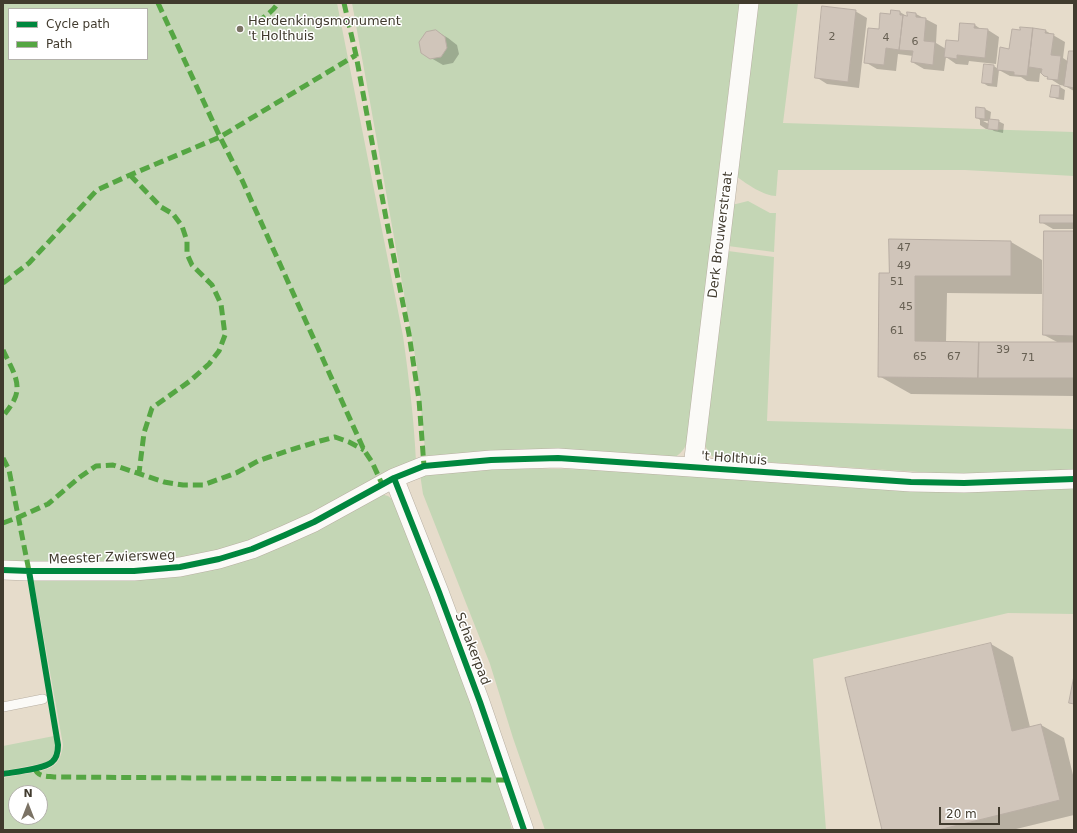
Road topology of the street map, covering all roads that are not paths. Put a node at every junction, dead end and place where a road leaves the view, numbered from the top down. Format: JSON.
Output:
{"nodes":[{"id":1,"x":749,"y":3,"type":"edge"},
{"id":2,"x":694,"y":467,"type":"junction"},
{"id":3,"x":394,"y":478,"type":"junction"},
{"id":4,"x":1074,"y":480,"type":"edge"},
{"id":5,"x":3,"y":570,"type":"edge"},
{"id":6,"x":43,"y":699,"type":"dead end"},
{"id":7,"x":3,"y":707,"type":"edge"},
{"id":8,"x":524,"y":830,"type":"edge"}],
"edges":[{"from":1,"to":2,"type":"street","name":"Derk Brouwerstraat"},
{"from":2,"to":3,"type":"street","name":"'t Holthuis"},
{"from":2,"to":4,"type":"street","name":"'t Holthuis"},
{"from":3,"to":5,"type":"street","name":"Meester Zwiersweg"},
{"from":3,"to":8,"type":"street","name":"Schakerpad"},
{"from":6,"to":7,"type":"lane"}]}
